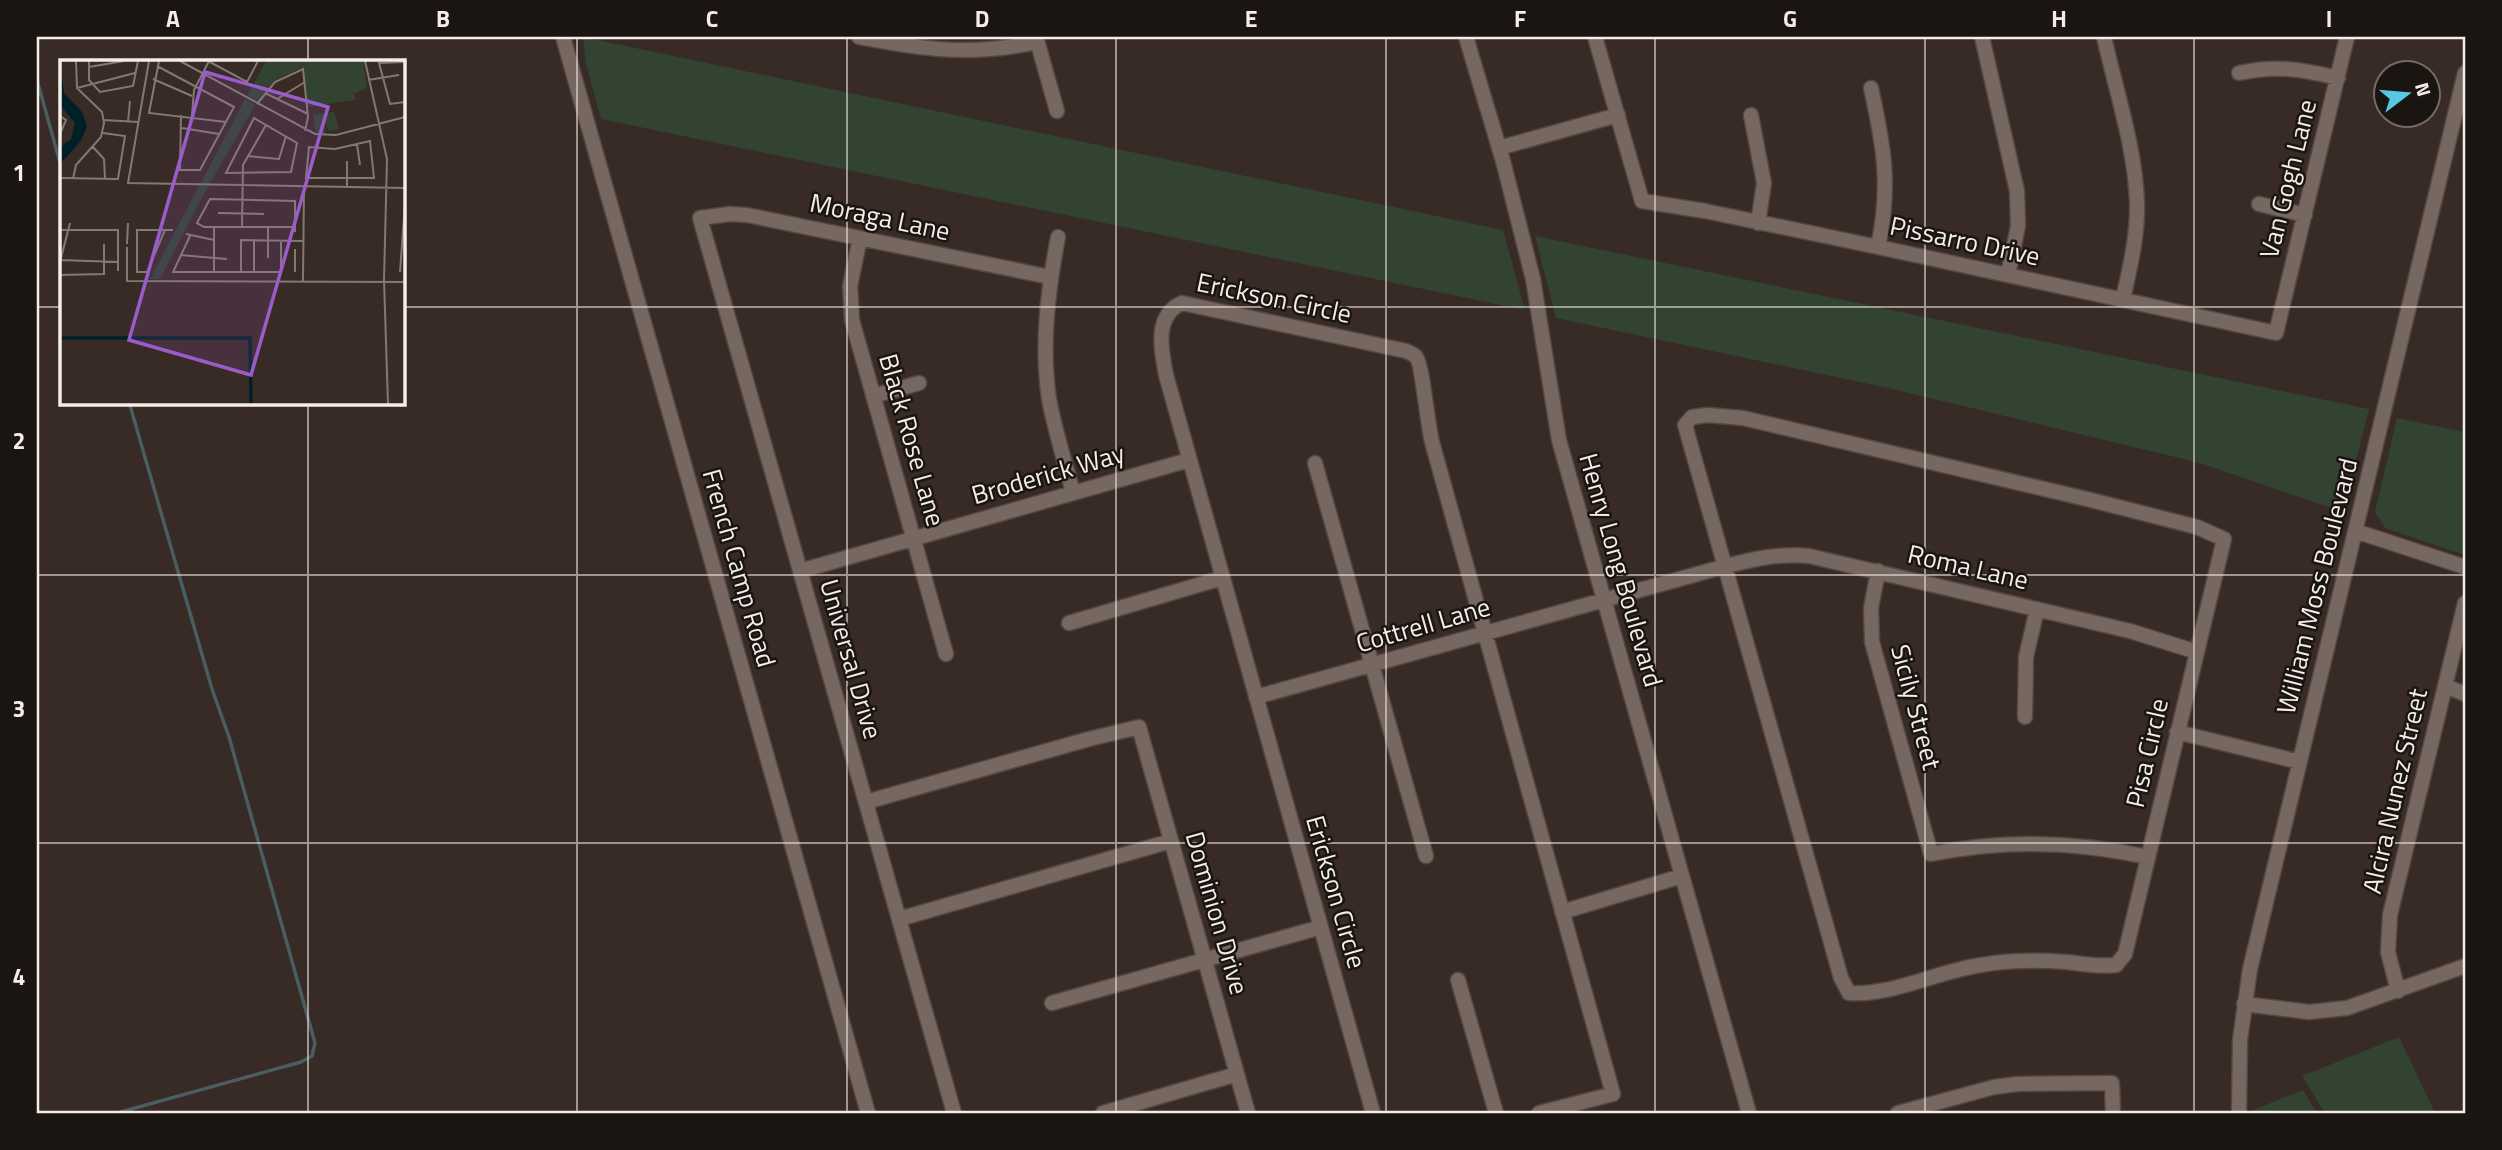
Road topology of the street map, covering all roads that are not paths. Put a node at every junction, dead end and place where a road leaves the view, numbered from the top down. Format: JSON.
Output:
{"nodes":[{"id":1,"x":563,"y":37,"type":"edge"},
{"id":2,"x":859,"y":37,"type":"edge"},
{"id":3,"x":1466,"y":37,"type":"edge"},
{"id":4,"x":1595,"y":37,"type":"edge"},
{"id":5,"x":1982,"y":37,"type":"edge"},
{"id":6,"x":2104,"y":37,"type":"edge"},
{"id":7,"x":2347,"y":37,"type":"edge"},
{"id":8,"x":1037,"y":39,"type":"edge"},
{"id":9,"x":2239,"y":73,"type":"dead end"},
{"id":10,"x":2465,"y":73,"type":"edge"},
{"id":11,"x":2338,"y":78,"type":"junction"},
{"id":12,"x":1871,"y":88,"type":"dead end"},
{"id":13,"x":1057,"y":111,"type":"dead end"},
{"id":14,"x":1618,"y":115,"type":"junction"},
{"id":15,"x":1751,"y":115,"type":"dead end"},
{"id":16,"x":1499,"y":148,"type":"junction"},
{"id":17,"x":2259,"y":204,"type":"dead end"},
{"id":18,"x":2305,"y":215,"type":"junction"},
{"id":19,"x":700,"y":218,"type":"joint"},
{"id":20,"x":1758,"y":223,"type":"junction"},
{"id":21,"x":1058,"y":237,"type":"dead end"},
{"id":22,"x":860,"y":238,"type":"junction"},
{"id":23,"x":1878,"y":247,"type":"junction"},
{"id":24,"x":2008,"y":275,"type":"junction"},
{"id":25,"x":1050,"y":276,"type":"junction"},
{"id":26,"x":2123,"y":299,"type":"junction"},
{"id":27,"x":2276,"y":333,"type":"joint"},
{"id":28,"x":919,"y":383,"type":"dead end"},
{"id":29,"x":873,"y":396,"type":"junction"},
{"id":30,"x":1189,"y":460,"type":"junction"},
{"id":31,"x":1315,"y":463,"type":"dead end"},
{"id":32,"x":1073,"y":493,"type":"junction"},
{"id":33,"x":2355,"y":531,"type":"junction"},
{"id":34,"x":914,"y":537,"type":"junction"},
{"id":35,"x":1726,"y":566,"type":"junction"},
{"id":36,"x":2465,"y":567,"type":"edge"},
{"id":37,"x":800,"y":570,"type":"junction"},
{"id":38,"x":1878,"y":571,"type":"junction"},
{"id":39,"x":1222,"y":578,"type":"junction"},
{"id":40,"x":1604,"y":599,"type":"junction"},
{"id":41,"x":2465,"y":603,"type":"edge"},
{"id":42,"x":2037,"y":609,"type":"junction"},
{"id":43,"x":1069,"y":623,"type":"dead end"},
{"id":44,"x":1486,"y":634,"type":"junction"},
{"id":45,"x":2197,"y":652,"type":"junction"},
{"id":46,"x":946,"y":654,"type":"dead end"},
{"id":47,"x":1372,"y":665,"type":"junction"},
{"id":48,"x":2445,"y":687,"type":"junction"},
{"id":49,"x":2465,"y":694,"type":"edge"},
{"id":50,"x":1256,"y":697,"type":"junction"},
{"id":51,"x":2025,"y":717,"type":"dead end"},
{"id":52,"x":2177,"y":732,"type":"junction"},
{"id":53,"x":2300,"y":762,"type":"junction"},
{"id":54,"x":866,"y":802,"type":"junction"},
{"id":55,"x":1171,"y":841,"type":"junction"},
{"id":56,"x":1426,"y":856,"type":"dead end"},
{"id":57,"x":2148,"y":857,"type":"junction"},
{"id":58,"x":1682,"y":876,"type":"junction"},
{"id":59,"x":1562,"y":912,"type":"junction"},
{"id":60,"x":899,"y":919,"type":"junction"},
{"id":61,"x":1321,"y":927,"type":"junction"},
{"id":62,"x":1204,"y":959,"type":"junction"},
{"id":63,"x":2465,"y":966,"type":"edge"},
{"id":64,"x":1458,"y":980,"type":"dead end"},
{"id":65,"x":2398,"y":991,"type":"junction"},
{"id":66,"x":1052,"y":1003,"type":"dead end"},
{"id":67,"x":2244,"y":1004,"type":"junction"},
{"id":68,"x":1237,"y":1074,"type":"junction"},
{"id":69,"x":868,"y":1113,"type":"edge"},
{"id":70,"x":954,"y":1113,"type":"edge"},
{"id":71,"x":1103,"y":1113,"type":"edge"},
{"id":72,"x":1248,"y":1113,"type":"edge"},
{"id":73,"x":1373,"y":1113,"type":"edge"},
{"id":74,"x":1496,"y":1113,"type":"edge"},
{"id":75,"x":1539,"y":1113,"type":"edge"},
{"id":76,"x":1749,"y":1113,"type":"edge"},
{"id":77,"x":1898,"y":1113,"type":"edge"},
{"id":78,"x":2113,"y":1113,"type":"edge"},
{"id":79,"x":2239,"y":1113,"type":"edge"}],
"edges":[{"from":1,"to":69,"type":"street","name":"French Camp Road"},
{"from":2,"to":8,"type":"street"},
{"from":3,"to":16,"type":"street","name":"Henry Long Boulevard"},
{"from":4,"to":14,"type":"street"},
{"from":5,"to":24,"type":"street"},
{"from":6,"to":26,"type":"street"},
{"from":7,"to":11,"type":"street","name":"Van Gogh Lane"},
{"from":8,"to":13,"type":"street"},
{"from":9,"to":11,"type":"street"},
{"from":10,"to":33,"type":"street","name":"William Moss Boulevard"},
{"from":11,"to":18,"type":"street","name":"Van Gogh Lane"},
{"from":12,"to":23,"type":"street"},
{"from":14,"to":16,"type":"street"},
{"from":14,"to":20,"type":"street","name":"Pissarro Drive"},
{"from":15,"to":20,"type":"street"},
{"from":16,"to":40,"type":"street","name":"Henry Long Boulevard"},
{"from":17,"to":18,"type":"street"},
{"from":18,"to":27,"type":"street","name":"Van Gogh Lane"},
{"from":19,"to":22,"type":"street","name":"Moraga Lane"},
{"from":19,"to":37,"type":"street","name":"Universal Drive"},
{"from":20,"to":23,"type":"street","name":"Pissarro Drive"},
{"from":21,"to":25,"type":"street"},
{"from":22,"to":25,"type":"street","name":"Moraga Lane"},
{"from":22,"to":29,"type":"street","name":"Black Rose Lane"},
{"from":23,"to":24,"type":"street","name":"Pissarro Drive"},
{"from":24,"to":26,"type":"street","name":"Pissarro Drive"},
{"from":25,"to":32,"type":"street"},
{"from":26,"to":27,"type":"street","name":"Pissarro Drive"},
{"from":28,"to":29,"type":"street"},
{"from":29,"to":34,"type":"street","name":"Black Rose Lane"},
{"from":30,"to":32,"type":"street","name":"Broderick Way"},
{"from":30,"to":39,"type":"street","name":"Erickson Circle"},
{"from":30,"to":44,"type":"street","name":"Erickson Circle"},
{"from":31,"to":47,"type":"street"},
{"from":32,"to":34,"type":"street","name":"Broderick Way"},
{"from":33,"to":36,"type":"street"},
{"from":33,"to":53,"type":"street","name":"William Moss Boulevard"},
{"from":34,"to":37,"type":"street","name":"Broderick Way"},
{"from":34,"to":46,"type":"street","name":"Black Rose Lane"},
{"from":35,"to":38,"type":"street","name":"Roma Lane"},
{"from":35,"to":40,"type":"street"},
{"from":35,"to":45,"type":"street","name":"Pisa Circle"},
{"from":35,"to":57,"type":"street","name":"Pisa Circle"},
{"from":37,"to":54,"type":"street","name":"Universal Drive"},
{"from":38,"to":42,"type":"street","name":"Roma Lane"},
{"from":38,"to":57,"type":"street","name":"Sicily Street"},
{"from":39,"to":43,"type":"street"},
{"from":39,"to":50,"type":"street","name":"Erickson Circle"},
{"from":40,"to":44,"type":"street","name":"Cottrell Lane"},
{"from":40,"to":58,"type":"street","name":"Henry Long Boulevard"},
{"from":41,"to":48,"type":"street","name":"Alcira Nunez Street"},
{"from":42,"to":45,"type":"street","name":"Roma Lane"},
{"from":42,"to":51,"type":"street"},
{"from":44,"to":47,"type":"street","name":"Cottrell Lane"},
{"from":44,"to":59,"type":"street","name":"Erickson Circle"},
{"from":45,"to":52,"type":"street","name":"Pisa Circle"},
{"from":47,"to":50,"type":"street","name":"Cottrell Lane"},
{"from":47,"to":56,"type":"street"},
{"from":48,"to":49,"type":"street"},
{"from":48,"to":65,"type":"street","name":"Alcira Nunez Street"},
{"from":50,"to":61,"type":"street","name":"Erickson Circle"},
{"from":52,"to":53,"type":"street"},
{"from":52,"to":57,"type":"street","name":"Pisa Circle"},
{"from":53,"to":67,"type":"street","name":"William Moss Boulevard"},
{"from":54,"to":55,"type":"street","name":"Dominion Drive"},
{"from":54,"to":60,"type":"street","name":"Universal Drive"},
{"from":55,"to":60,"type":"street"},
{"from":55,"to":62,"type":"street","name":"Dominion Drive"},
{"from":58,"to":59,"type":"street"},
{"from":58,"to":76,"type":"street","name":"Henry Long Boulevard"},
{"from":59,"to":75,"type":"street","name":"Erickson Circle"},
{"from":60,"to":70,"type":"street","name":"Universal Drive"},
{"from":61,"to":62,"type":"street"},
{"from":61,"to":73,"type":"street","name":"Erickson Circle"},
{"from":62,"to":66,"type":"street"},
{"from":62,"to":68,"type":"street","name":"Dominion Drive"},
{"from":63,"to":65,"type":"street"},
{"from":64,"to":74,"type":"street"},
{"from":65,"to":67,"type":"street"},
{"from":67,"to":79,"type":"street","name":"William Moss Boulevard"},
{"from":68,"to":71,"type":"street"},
{"from":68,"to":72,"type":"street","name":"Dominion Drive"},
{"from":77,"to":78,"type":"street"}]}
